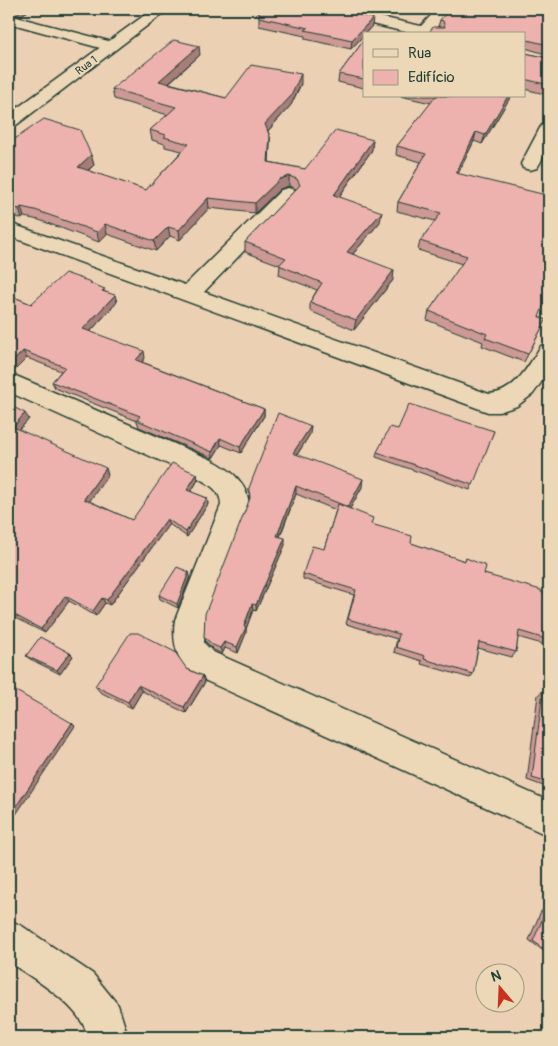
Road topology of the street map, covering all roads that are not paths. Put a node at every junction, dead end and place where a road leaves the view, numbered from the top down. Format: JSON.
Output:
{"nodes":[{"id":1,"x":162,"y":9,"type":"edge"},
{"id":2,"x":326,"y":9,"type":"edge"},
{"id":3,"x":445,"y":9,"type":"edge"},
{"id":4,"x":9,"y":19,"type":"edge"},
{"id":5,"x":426,"y":32,"type":"edge"},
{"id":6,"x":431,"y":32,"type":"edge"},
{"id":7,"x":111,"y":46,"type":"junction"},
{"id":8,"x":9,"y":122,"type":"edge"},
{"id":9,"x":549,"y":128,"type":"edge"},
{"id":10,"x":530,"y":164,"type":"dead end"},
{"id":11,"x":288,"y":194,"type":"edge"},
{"id":12,"x":9,"y":229,"type":"edge"},
{"id":13,"x":189,"y":294,"type":"junction"},
{"id":14,"x":549,"y":352,"type":"edge"},
{"id":15,"x":9,"y":382,"type":"edge"},
{"id":16,"x":549,"y":819,"type":"edge"},
{"id":17,"x":9,"y":939,"type":"edge"},
{"id":18,"x":108,"y":1037,"type":"edge"}],
"edges":[{"from":1,"to":7,"type":"street","name":"Rua 1"},
{"from":2,"to":5,"type":"street"},
{"from":3,"to":6,"type":"street"},
{"from":4,"to":7,"type":"street"},
{"from":7,"to":8,"type":"street","name":"Rua 1"},
{"from":9,"to":10,"type":"street"},
{"from":11,"to":13,"type":"street"},
{"from":12,"to":13,"type":"street"},
{"from":13,"to":14,"type":"street"},
{"from":15,"to":16,"type":"street"},
{"from":17,"to":18,"type":"street"}]}
